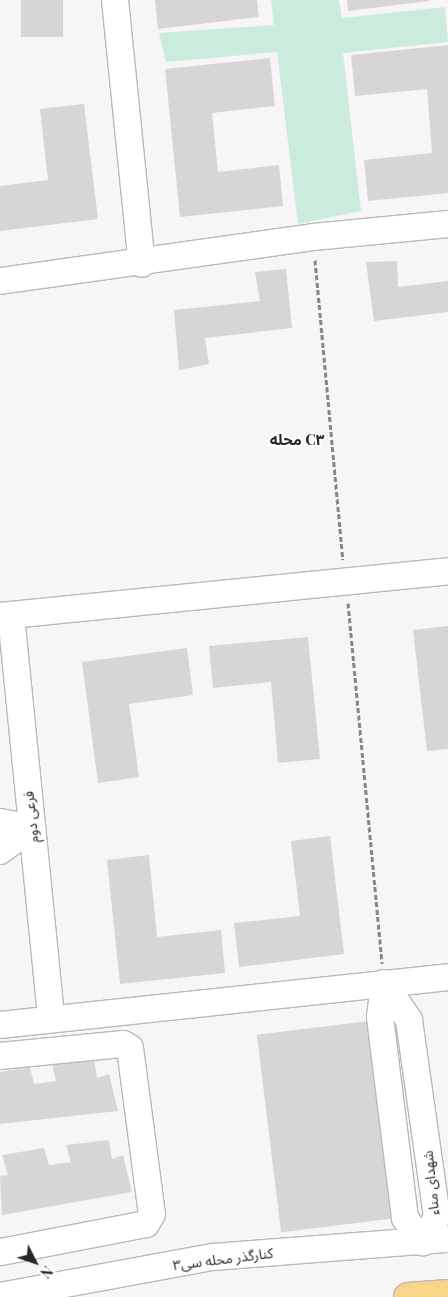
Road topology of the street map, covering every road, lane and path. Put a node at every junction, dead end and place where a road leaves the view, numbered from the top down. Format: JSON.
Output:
{"nodes":[{"id":1,"x":115,"y":0,"type":"edge"},
{"id":2,"x":448,"y":224,"type":"edge"},
{"id":3,"x":313,"y":237,"type":"junction"},
{"id":4,"x":142,"y":264,"type":"junction"},
{"id":5,"x":0,"y":281,"type":"edge"},
{"id":6,"x":448,"y":571,"type":"edge"},
{"id":7,"x":346,"y":583,"type":"junction"},
{"id":8,"x":6,"y":616,"type":"edge"},
{"id":9,"x":0,"y":822,"type":"edge"},
{"id":10,"x":32,"y":828,"type":"junction"},
{"id":11,"x":0,"y":851,"type":"edge"},
{"id":12,"x":448,"y":977,"type":"edge"},
{"id":13,"x":384,"y":983,"type":"junction"},
{"id":14,"x":51,"y":1019,"type":"junction"},
{"id":15,"x":0,"y":1025,"type":"edge"},
{"id":16,"x":0,"y":1056,"type":"edge"},
{"id":17,"x":436,"y":1240,"type":"edge"},
{"id":18,"x":0,"y":1252,"type":"edge"},
{"id":19,"x":448,"y":1294,"type":"edge"},
{"id":20,"x":0,"y":1296,"type":"edge"},
{"id":21,"x":408,"y":1297,"type":"edge"}],
"edges":[{"from":1,"to":4,"type":"street"},
{"from":2,"to":3,"type":"street"},
{"from":3,"to":4,"type":"street"},
{"from":3,"to":7,"type":"path"},
{"from":4,"to":5,"type":"street"},
{"from":6,"to":7,"type":"street"},
{"from":7,"to":8,"type":"street"},
{"from":7,"to":13,"type":"path"},
{"from":8,"to":10,"type":"street","name":"فرعی دوم"},
{"from":9,"to":10,"type":"street"},
{"from":10,"to":11,"type":"street"},
{"from":10,"to":14,"type":"street","name":"فرعی دوم"},
{"from":12,"to":13,"type":"street"},
{"from":13,"to":14,"type":"street"},
{"from":13,"to":17,"type":"street","name":"شهدای مناء"},
{"from":14,"to":15,"type":"street"},
{"from":16,"to":18,"type":"street"},
{"from":17,"to":20,"type":"street","name":"کنارگذر محله سی۳"},
{"from":19,"to":21,"type":"main road"}]}
